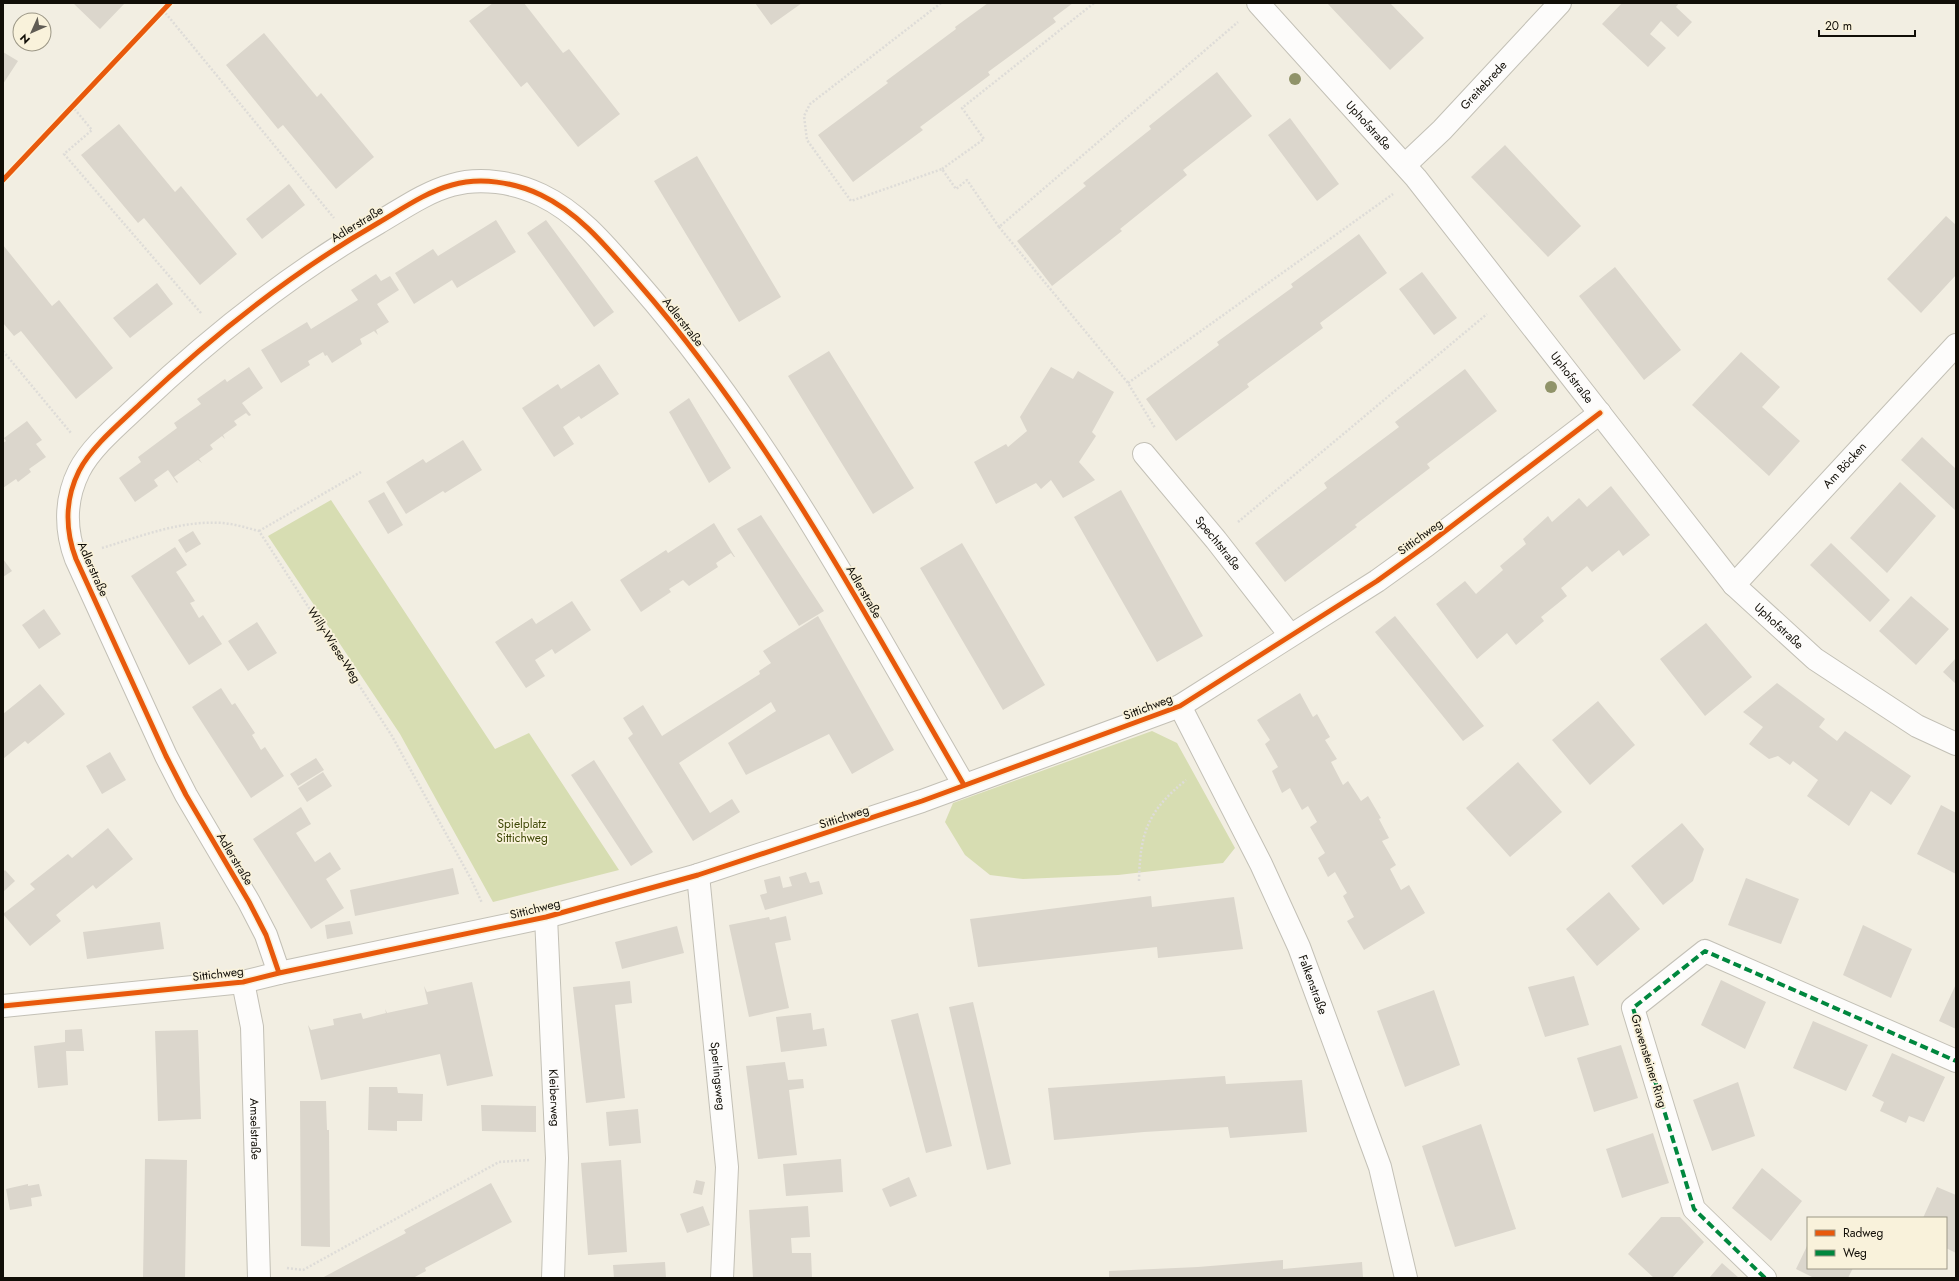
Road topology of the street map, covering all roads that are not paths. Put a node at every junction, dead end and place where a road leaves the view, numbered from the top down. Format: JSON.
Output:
{"nodes":[{"id":1,"x":1560,"y":3,"type":"edge"},
{"id":2,"x":1258,"y":4,"type":"edge"},
{"id":3,"x":1410,"y":172,"type":"junction"},
{"id":4,"x":1956,"y":345,"type":"edge"},
{"id":5,"x":1600,"y":413,"type":"junction"},
{"id":6,"x":1144,"y":454,"type":"road end"},
{"id":7,"x":1734,"y":585,"type":"junction"},
{"id":8,"x":1290,"y":635,"type":"junction"},
{"id":9,"x":1180,"y":706,"type":"junction"},
{"id":10,"x":1956,"y":744,"type":"edge"},
{"id":11,"x":964,"y":785,"type":"junction"},
{"id":12,"x":698,"y":875,"type":"junction"},
{"id":13,"x":546,"y":917,"type":"junction"},
{"id":14,"x":279,"y":973,"type":"junction"},
{"id":15,"x":243,"y":982,"type":"junction"},
{"id":16,"x":3,"y":1006,"type":"edge"},
{"id":17,"x":1956,"y":1062,"type":"edge"},
{"id":18,"x":259,"y":1272,"type":"edge"},
{"id":19,"x":553,"y":1278,"type":"edge"},
{"id":20,"x":722,"y":1278,"type":"edge"},
{"id":21,"x":1406,"y":1278,"type":"edge"},
{"id":22,"x":1765,"y":1278,"type":"edge"}],
"edges":[{"from":1,"to":3,"type":"street","name":"Greitebrede"},
{"from":2,"to":3,"type":"street","name":"Uphofstraße"},
{"from":3,"to":5,"type":"street","name":"Uphofstraße"},
{"from":4,"to":7,"type":"street","name":"Am Böcken"},
{"from":5,"to":7,"type":"street","name":"Uphofstraße"},
{"from":5,"to":8,"type":"street","name":"Sittichweg"},
{"from":6,"to":8,"type":"street","name":"Spechtstraße"},
{"from":7,"to":10,"type":"street","name":"Uphofstraße"},
{"from":8,"to":9,"type":"street","name":"Sittichweg"},
{"from":9,"to":11,"type":"street","name":"Sittichweg"},
{"from":9,"to":21,"type":"street","name":"Falkenstraße"},
{"from":11,"to":12,"type":"street","name":"Sittichweg"},
{"from":11,"to":14,"type":"street","name":"Adlerstraße"},
{"from":12,"to":13,"type":"street","name":"Sittichweg"},
{"from":12,"to":20,"type":"street","name":"Sperlingsweg"},
{"from":13,"to":14,"type":"street","name":"Sittichweg"},
{"from":13,"to":19,"type":"street","name":"Kleiberweg"},
{"from":14,"to":15,"type":"street","name":"Sittichweg"},
{"from":15,"to":16,"type":"street","name":"Sittichweg"},
{"from":15,"to":18,"type":"street","name":"Amselstraße"},
{"from":17,"to":22,"type":"street","name":"Gravensteiner Ring"}]}
